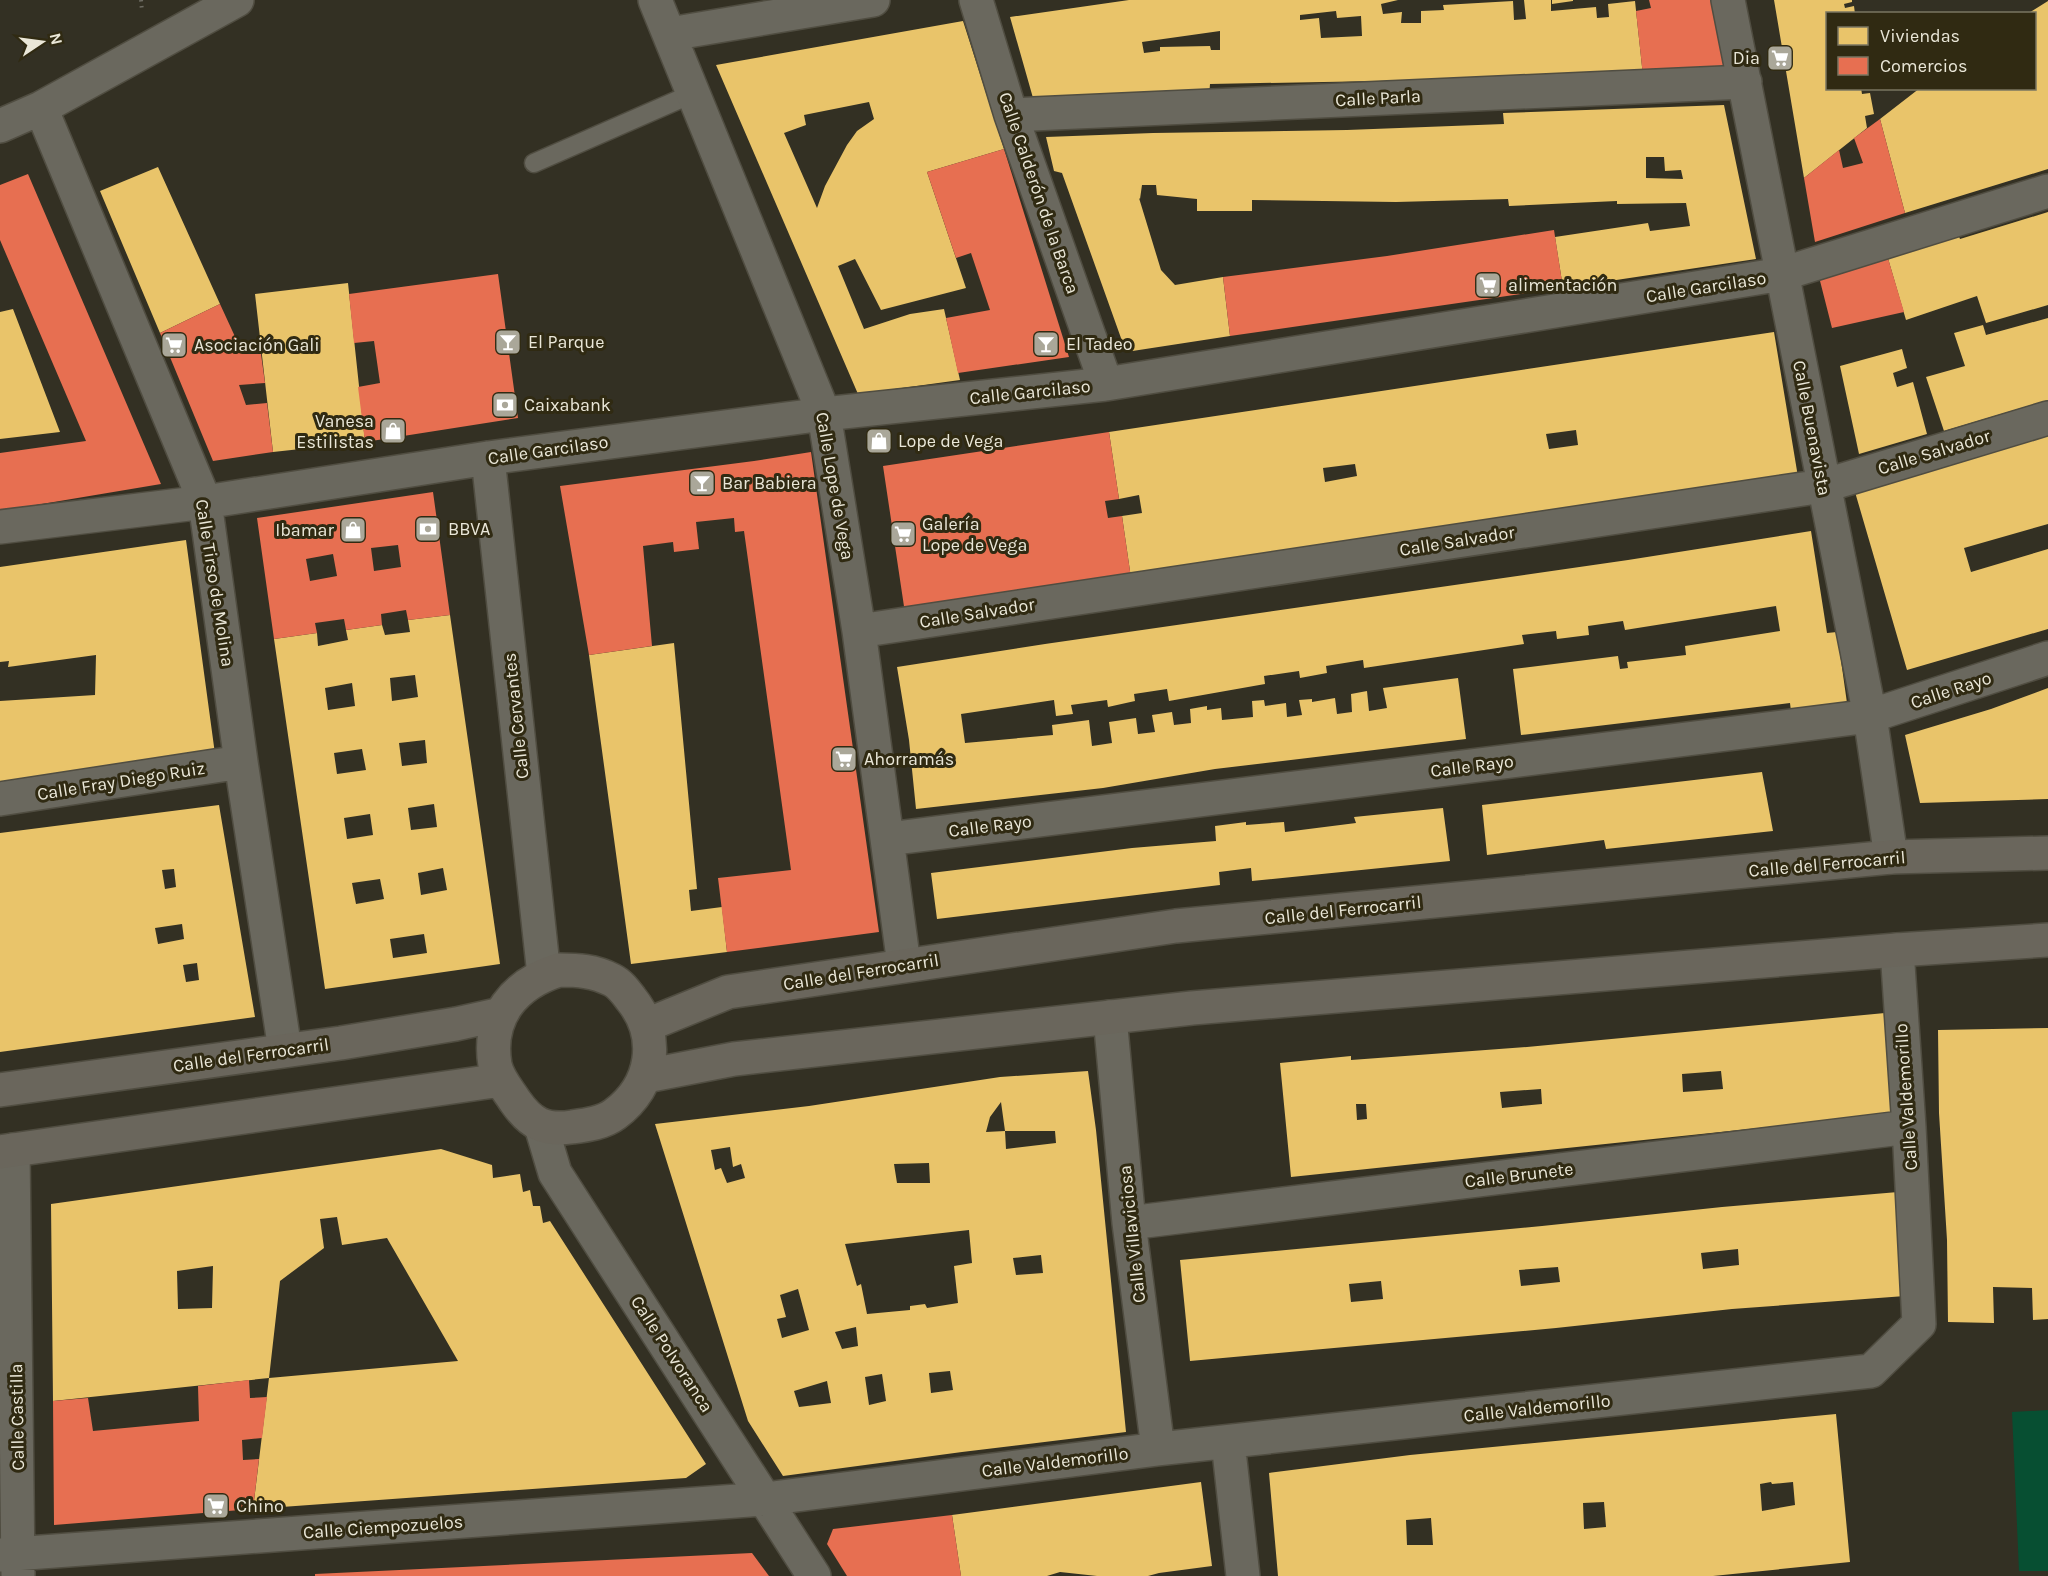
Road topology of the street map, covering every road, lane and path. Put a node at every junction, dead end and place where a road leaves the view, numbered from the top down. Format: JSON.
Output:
{"nodes":[{"id":1,"x":237,"y":0,"type":"edge"},
{"id":2,"x":655,"y":0,"type":"edge"},
{"id":3,"x":873,"y":0,"type":"edge"},
{"id":4,"x":976,"y":0,"type":"edge"},
{"id":5,"x":1728,"y":0,"type":"edge"},
{"id":6,"x":670,"y":34,"type":"junction"},
{"id":7,"x":1745,"y":82,"type":"junction"},
{"id":8,"x":694,"y":93,"type":"junction"},
{"id":9,"x":41,"y":108,"type":"junction"},
{"id":10,"x":1011,"y":115,"type":"junction"},
{"id":11,"x":0,"y":126,"type":"edge"},
{"id":12,"x":534,"y":163,"type":"dead end"},
{"id":13,"x":2048,"y":191,"type":"edge"},
{"id":14,"x":1782,"y":274,"type":"junction"},
{"id":15,"x":1107,"y":384,"type":"junction"},
{"id":16,"x":824,"y":414,"type":"junction"},
{"id":17,"x":2048,"y":418,"type":"edge"},
{"id":18,"x":488,"y":458,"type":"junction"},
{"id":19,"x":1823,"y":486,"type":"junction"},
{"id":20,"x":205,"y":502,"type":"junction"},
{"id":21,"x":0,"y":527,"type":"edge"},
{"id":22,"x":859,"y":631,"type":"junction"},
{"id":23,"x":2048,"y":658,"type":"edge"},
{"id":24,"x":1870,"y":716,"type":"junction"},
{"id":25,"x":241,"y":762,"type":"junction"},
{"id":26,"x":0,"y":799,"type":"edge"},
{"id":27,"x":888,"y":839,"type":"junction"},
{"id":28,"x":2048,"y":853,"type":"edge"},
{"id":29,"x":1891,"y":857,"type":"junction"},
{"id":30,"x":2048,"y":940,"type":"edge"},
{"id":31,"x":1897,"y":950,"type":"junction"},
{"id":32,"x":904,"y":965,"type":"junction"},
{"id":33,"x":544,"y":975,"type":"junction"},
{"id":34,"x":501,"y":1014,"type":"junction"},
{"id":35,"x":1110,"y":1017,"type":"junction"},
{"id":36,"x":647,"y":1025,"type":"junction"},
{"id":37,"x":285,"y":1050,"type":"junction"},
{"id":38,"x":646,"y":1076,"type":"junction"},
{"id":39,"x":501,"y":1080,"type":"junction"},
{"id":40,"x":0,"y":1090,"type":"edge"},
{"id":41,"x":541,"y":1126,"type":"junction"},
{"id":42,"x":1909,"y":1127,"type":"junction"},
{"id":43,"x":6,"y":1151,"type":"edge"},
{"id":44,"x":1129,"y":1222,"type":"junction"},
{"id":45,"x":1228,"y":1442,"type":"junction"},
{"id":46,"x":1158,"y":1449,"type":"junction"},
{"id":47,"x":765,"y":1498,"type":"junction"},
{"id":48,"x":12,"y":1561,"type":"edge"},
{"id":49,"x":1238,"y":1575,"type":"edge"},
{"id":50,"x":814,"y":1576,"type":"edge"}],
"edges":[{"from":1,"to":9,"type":"street"},
{"from":2,"to":6,"type":"street","name":"Calle Lope de Vega"},
{"from":3,"to":6,"type":"street"},
{"from":4,"to":10,"type":"street","name":"Calle Calderón de la Barca"},
{"from":5,"to":7,"type":"street","name":"Calle Buenavista"},
{"from":6,"to":8,"type":"street","name":"Calle Lope de Vega"},
{"from":7,"to":10,"type":"street","name":"Calle Parla"},
{"from":7,"to":14,"type":"street","name":"Calle Buenavista"},
{"from":8,"to":12,"type":"lane"},
{"from":8,"to":16,"type":"street","name":"Calle Lope de Vega"},
{"from":9,"to":11,"type":"street"},
{"from":9,"to":20,"type":"street","name":"Calle Tirso de Molina"},
{"from":10,"to":15,"type":"street","name":"Calle Calderón de la Barca"},
{"from":13,"to":14,"type":"street","name":"Calle Garcilaso"},
{"from":14,"to":15,"type":"street","name":"Calle Garcilaso"},
{"from":14,"to":19,"type":"street","name":"Calle Buenavista"},
{"from":15,"to":16,"type":"street","name":"Calle Garcilaso"},
{"from":16,"to":18,"type":"street","name":"Calle Garcilaso"},
{"from":16,"to":22,"type":"street","name":"Calle Lope de Vega"},
{"from":17,"to":19,"type":"street","name":"Calle Salvador"},
{"from":18,"to":20,"type":"street","name":"Calle Garcilaso"},
{"from":18,"to":33,"type":"street","name":"Calle Cervantes"},
{"from":19,"to":22,"type":"street","name":"Calle Salvador"},
{"from":19,"to":24,"type":"street","name":"Calle Buenavista"},
{"from":20,"to":21,"type":"street","name":"Calle Garcilaso"},
{"from":20,"to":25,"type":"street","name":"Calle Tirso de Molina"},
{"from":22,"to":27,"type":"street","name":"Calle Lope de Vega"},
{"from":23,"to":24,"type":"street","name":"Calle Rayo"},
{"from":24,"to":27,"type":"street","name":"Calle Rayo"},
{"from":24,"to":29,"type":"street","name":"Calle Buenavista"},
{"from":25,"to":26,"type":"street","name":"Calle Fray Diego Ruiz"},
{"from":25,"to":37,"type":"street","name":"Calle Tirso de Molina"},
{"from":27,"to":32,"type":"street","name":"Calle Lope de Vega"},
{"from":28,"to":29,"type":"street","name":"Calle del Ferrocarril"},
{"from":29,"to":32,"type":"street","name":"Calle del Ferrocarril"},
{"from":30,"to":31,"type":"street"},
{"from":31,"to":35,"type":"street"},
{"from":31,"to":42,"type":"street","name":"Calle Valdemorillo"},
{"from":32,"to":36,"type":"street","name":"Calle del Ferrocarril"},
{"from":33,"to":34,"type":"street"},
{"from":33,"to":36,"type":"street"},
{"from":34,"to":37,"type":"street","name":"Calle del Ferrocarril"},
{"from":34,"to":39,"type":"street"},
{"from":35,"to":38,"type":"street"},
{"from":35,"to":44,"type":"street","name":"Calle Villaviciosa"},
{"from":36,"to":38,"type":"street"},
{"from":37,"to":40,"type":"street","name":"Calle del Ferrocarril"},
{"from":38,"to":41,"type":"street"},
{"from":39,"to":41,"type":"street"},
{"from":39,"to":43,"type":"street"},
{"from":41,"to":47,"type":"street","name":"Calle Polvoranca"},
{"from":42,"to":44,"type":"street","name":"Calle Brunete"},
{"from":42,"to":45,"type":"street","name":"Calle Valdemorillo"},
{"from":43,"to":48,"type":"street","name":"Calle Castilla"},
{"from":44,"to":46,"type":"street","name":"Calle Villaviciosa"},
{"from":45,"to":46,"type":"street","name":"Calle Valdemorillo"},
{"from":45,"to":49,"type":"street"},
{"from":46,"to":47,"type":"street","name":"Calle Valdemorillo"},
{"from":47,"to":48,"type":"street","name":"Calle Ciempozuelos"},
{"from":47,"to":50,"type":"street","name":"Calle Polvoranca"}]}
